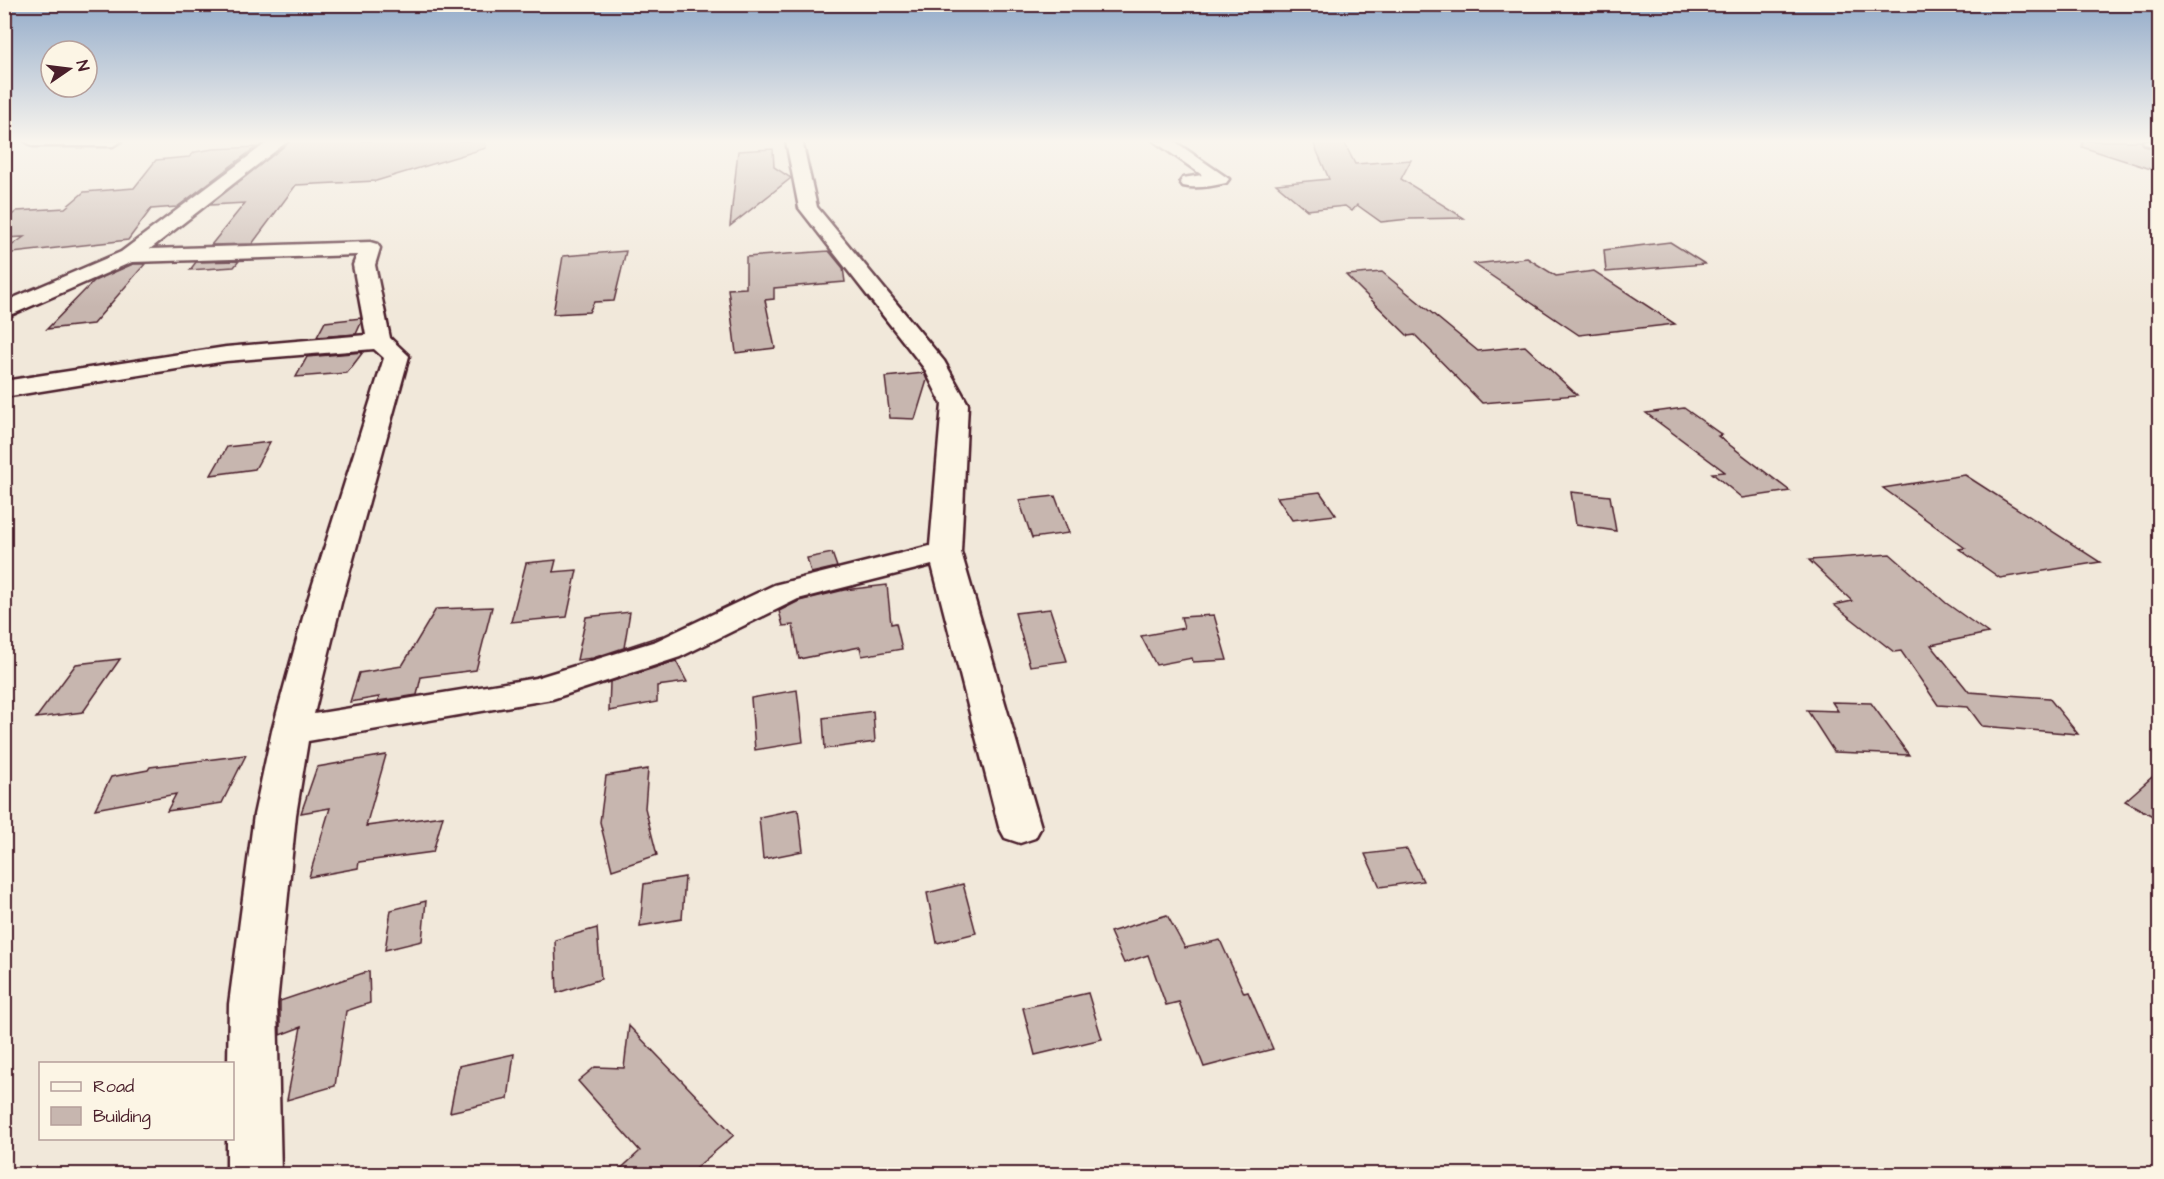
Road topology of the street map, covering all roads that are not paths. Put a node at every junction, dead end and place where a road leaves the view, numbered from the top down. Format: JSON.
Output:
{"nodes":[{"id":1,"x":207,"y":196,"type":"edge"},
{"id":2,"x":805,"y":196,"type":"edge"},
{"id":3,"x":128,"y":256,"type":"junction"},
{"id":4,"x":4,"y":311,"type":"edge"},
{"id":5,"x":379,"y":341,"type":"junction"},
{"id":6,"x":4,"y":389,"type":"edge"},
{"id":7,"x":945,"y":552,"type":"junction"},
{"id":8,"x":291,"y":730,"type":"junction"},
{"id":9,"x":1020,"y":827,"type":"dead end"},
{"id":10,"x":254,"y":1174,"type":"edge"}],
"edges":[{"from":1,"to":3,"type":"street"},
{"from":2,"to":7,"type":"street"},
{"from":3,"to":4,"type":"street"},
{"from":3,"to":5,"type":"street"},
{"from":5,"to":6,"type":"street"},
{"from":5,"to":8,"type":"street"},
{"from":7,"to":8,"type":"street"},
{"from":7,"to":9,"type":"street"},
{"from":8,"to":10,"type":"street"}]}
